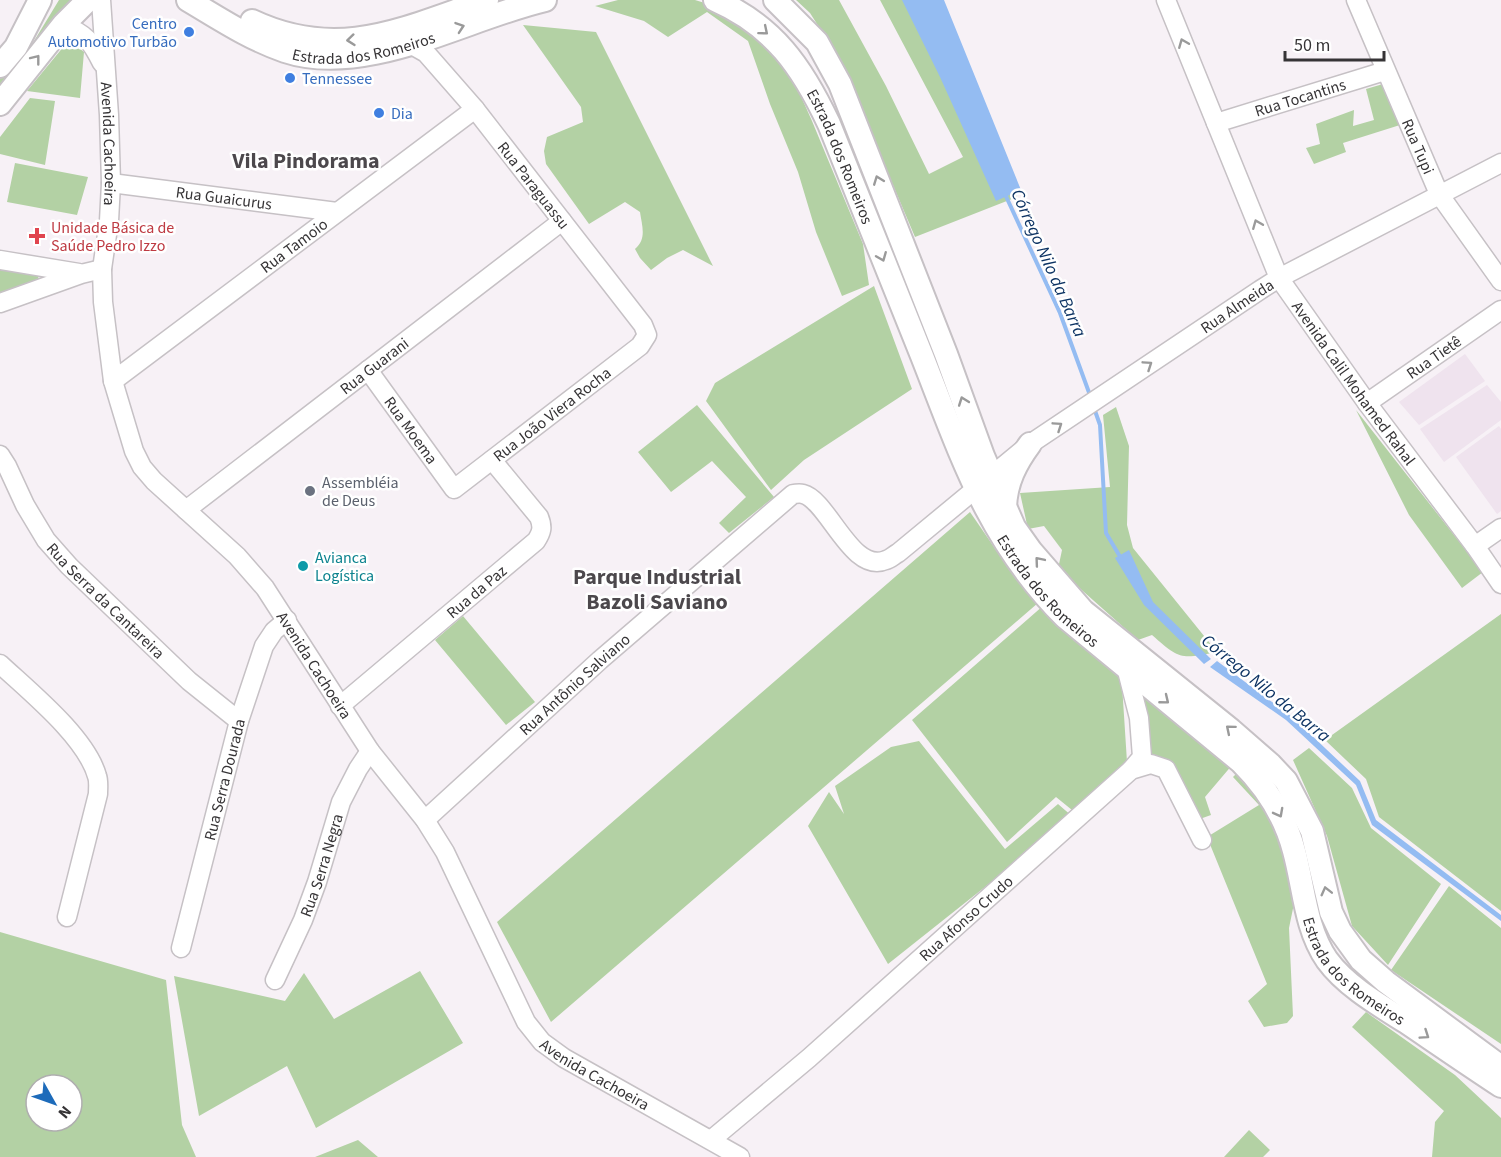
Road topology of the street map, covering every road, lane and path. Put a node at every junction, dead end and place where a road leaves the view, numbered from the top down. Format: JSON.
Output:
{"nodes":[{"id":1,"x":40,"y":0,"type":"edge"},
{"id":2,"x":88,"y":0,"type":"edge"},
{"id":3,"x":101,"y":0,"type":"edge"},
{"id":4,"x":189,"y":0,"type":"edge"},
{"id":5,"x":218,"y":0,"type":"edge"},
{"id":6,"x":487,"y":0,"type":"edge"},
{"id":7,"x":545,"y":0,"type":"edge"},
{"id":8,"x":715,"y":0,"type":"edge"},
{"id":9,"x":775,"y":0,"type":"edge"},
{"id":10,"x":1166,"y":0,"type":"edge"},
{"id":11,"x":1356,"y":0,"type":"edge"},
{"id":12,"x":63,"y":25,"type":"junction"},
{"id":13,"x":410,"y":44,"type":"junction"},
{"id":14,"x":0,"y":66,"type":"edge"},
{"id":15,"x":104,"y":67,"type":"junction"},
{"id":16,"x":1385,"y":71,"type":"junction"},
{"id":17,"x":0,"y":105,"type":"edge"},
{"id":18,"x":475,"y":109,"type":"junction"},
{"id":19,"x":1216,"y":123,"type":"junction"},
{"id":20,"x":1501,"y":163,"type":"edge"},
{"id":21,"x":111,"y":183,"type":"junction"},
{"id":22,"x":1439,"y":194,"type":"junction"},
{"id":23,"x":337,"y":212,"type":"junction"},
{"id":24,"x":562,"y":221,"type":"junction"},
{"id":25,"x":0,"y":260,"type":"edge"},
{"id":26,"x":102,"y":269,"type":"junction"},
{"id":27,"x":81,"y":274,"type":"junction"},
{"id":28,"x":1279,"y":278,"type":"junction"},
{"id":29,"x":1501,"y":280,"type":"edge"},
{"id":30,"x":0,"y":303,"type":"edge"},
{"id":31,"x":1501,"y":310,"type":"edge"},
{"id":32,"x":647,"y":335,"type":"joint"},
{"id":33,"x":368,"y":370,"type":"junction"},
{"id":34,"x":113,"y":381,"type":"junction"},
{"id":35,"x":1367,"y":404,"type":"junction"},
{"id":36,"x":952,"y":435,"type":"junction"},
{"id":37,"x":1030,"y":444,"type":"junction"},
{"id":38,"x":0,"y":455,"type":"edge"},
{"id":39,"x":1012,"y":458,"type":"joint"},
{"id":40,"x":492,"y":460,"type":"junction"},
{"id":41,"x":983,"y":473,"type":"junction"},
{"id":42,"x":454,"y":489,"type":"joint"},
{"id":43,"x":1005,"y":508,"type":"junction"},
{"id":44,"x":186,"y":510,"type":"junction"},
{"id":45,"x":1501,"y":528,"type":"edge"},
{"id":46,"x":1475,"y":546,"type":"junction"},
{"id":47,"x":1501,"y":584,"type":"edge"},
{"id":48,"x":287,"y":620,"type":"junction"},
{"id":49,"x":0,"y":664,"type":"edge"},
{"id":50,"x":1126,"y":667,"type":"junction"},
{"id":51,"x":340,"y":706,"type":"junction"},
{"id":52,"x":239,"y":721,"type":"junction"},
{"id":53,"x":370,"y":751,"type":"junction"},
{"id":54,"x":1131,"y":770,"type":"junction"},
{"id":55,"x":425,"y":820,"type":"junction"},
{"id":56,"x":1202,"y":840,"type":"dead end"},
{"id":57,"x":68,"y":917,"type":"dead end"},
{"id":58,"x":1340,"y":931,"type":"junction"},
{"id":59,"x":1313,"y":933,"type":"junction"},
{"id":60,"x":181,"y":948,"type":"dead end"},
{"id":61,"x":275,"y":980,"type":"dead end"},
{"id":62,"x":1501,"y":1067,"type":"edge"},
{"id":63,"x":1501,"y":1086,"type":"edge"},
{"id":64,"x":711,"y":1140,"type":"junction"},
{"id":65,"x":740,"y":1157,"type":"edge"}],
"edges":[{"from":1,"to":14,"type":"main road"},
{"from":2,"to":12,"type":"main road"},
{"from":3,"to":15,"type":"street","name":"Avenida Cachoeira"},
{"from":4,"to":13,"type":"main road","name":"Estrada dos Romeiros"},
{"from":6,"to":5,"type":"main road","name":"Estrada dos Romeiros","one_way":true},
{"from":13,"to":7,"type":"main road","name":"Estrada dos Romeiros","one_way":true},
{"from":8,"to":36,"type":"main road","name":"Estrada dos Romeiros","one_way":true},
{"from":41,"to":9,"type":"main road","name":"Estrada dos Romeiros","one_way":true},
{"from":19,"to":10,"type":"street","name":"Avenida Calil Mohamed Rahal","one_way":true},
{"from":11,"to":16,"type":"street","name":"Rua Tupi"},
{"from":12,"to":15,"type":"street","name":"Avenida Cachoeira"},
{"from":17,"to":12,"type":"main road","one_way":true},
{"from":13,"to":18,"type":"street","name":"Rua Paraguassu"},
{"from":15,"to":21,"type":"street","name":"Avenida Cachoeira"},
{"from":16,"to":19,"type":"street","name":"Rua Tocantins"},
{"from":16,"to":22,"type":"street","name":"Rua Tupi"},
{"from":18,"to":23,"type":"street","name":"Rua Tamoio"},
{"from":18,"to":24,"type":"street","name":"Rua Paraguassu"},
{"from":28,"to":19,"type":"street","name":"Avenida Calil Mohamed Rahal","one_way":true},
{"from":20,"to":22,"type":"street","name":"Rua Almeida"},
{"from":21,"to":23,"type":"street","name":"Rua Guaicurus"},
{"from":21,"to":26,"type":"street","name":"Avenida Cachoeira"},
{"from":22,"to":28,"type":"street","name":"Rua Almeida"},
{"from":22,"to":29,"type":"street","name":"Rua Tupi"},
{"from":23,"to":34,"type":"street","name":"Rua Tamoio"},
{"from":24,"to":32,"type":"street","name":"Rua Paraguassu"},
{"from":24,"to":33,"type":"street","name":"Rua Guarani"},
{"from":25,"to":27,"type":"street"},
{"from":26,"to":27,"type":"street"},
{"from":26,"to":34,"type":"street","name":"Avenida Cachoeira"},
{"from":27,"to":30,"type":"street"},
{"from":28,"to":35,"type":"street","name":"Avenida Calil Mohamed Rahal"},
{"from":37,"to":28,"type":"street","name":"Rua Almeida","one_way":true},
{"from":31,"to":35,"type":"street","name":"Rua Tietê"},
{"from":32,"to":40,"type":"street","name":"Rua João Viera Rocha"},
{"from":33,"to":42,"type":"street","name":"Rua Moema"},
{"from":33,"to":44,"type":"street","name":"Rua Guarani"},
{"from":34,"to":44,"type":"street","name":"Avenida Cachoeira"},
{"from":35,"to":46,"type":"street","name":"Avenida Calil Mohamed Rahal"},
{"from":36,"to":41,"type":"main road","name":"Estrada dos Romeiros"},
{"from":36,"to":41,"type":"main road"},
{"from":37,"to":39,"type":"street","name":"Rua Almeida"},
{"from":37,"to":43,"type":"main road"},
{"from":38,"to":52,"type":"street","name":"Rua Serra da Cantareira"},
{"from":39,"to":41,"type":"main road"},
{"from":40,"to":42,"type":"street","name":"Rua João Viera Rocha"},
{"from":40,"to":51,"type":"street","name":"Rua da Paz"},
{"from":41,"to":43,"type":"main road","name":"Estrada dos Romeiros"},
{"from":41,"to":50,"type":"main road","name":"Estrada dos Romeiros"},
{"from":41,"to":55,"type":"street","name":"Rua Antônio Salviano"},
{"from":58,"to":43,"type":"main road","name":"Estrada dos Romeiros","one_way":true},
{"from":44,"to":48,"type":"street","name":"Avenida Cachoeira"},
{"from":45,"to":46,"type":"street"},
{"from":46,"to":47,"type":"street","name":"Avenida Calil Mohamed Rahal"},
{"from":48,"to":51,"type":"street","name":"Avenida Cachoeira"},
{"from":48,"to":52,"type":"street","name":"Rua Serra Dourada"},
{"from":49,"to":57,"type":"street"},
{"from":50,"to":54,"type":"street"},
{"from":50,"to":59,"type":"main road","name":"Estrada dos Romeiros","one_way":true},
{"from":51,"to":53,"type":"street","name":"Avenida Cachoeira"},
{"from":52,"to":60,"type":"street","name":"Rua Serra Dourada"},
{"from":53,"to":55,"type":"street","name":"Avenida Cachoeira"},
{"from":53,"to":61,"type":"street","name":"Rua Serra Negra"},
{"from":54,"to":56,"type":"street"},
{"from":54,"to":64,"type":"street","name":"Rua Afonso Crudo"},
{"from":55,"to":64,"type":"street","name":"Avenida Cachoeira"},
{"from":58,"to":59,"type":"main road"},
{"from":58,"to":62,"type":"main road","name":"Estrada dos Romeiros"},
{"from":59,"to":63,"type":"main road","name":"Estrada dos Romeiros","one_way":true},
{"from":64,"to":65,"type":"street","name":"Avenida Cachoeira"}]}
